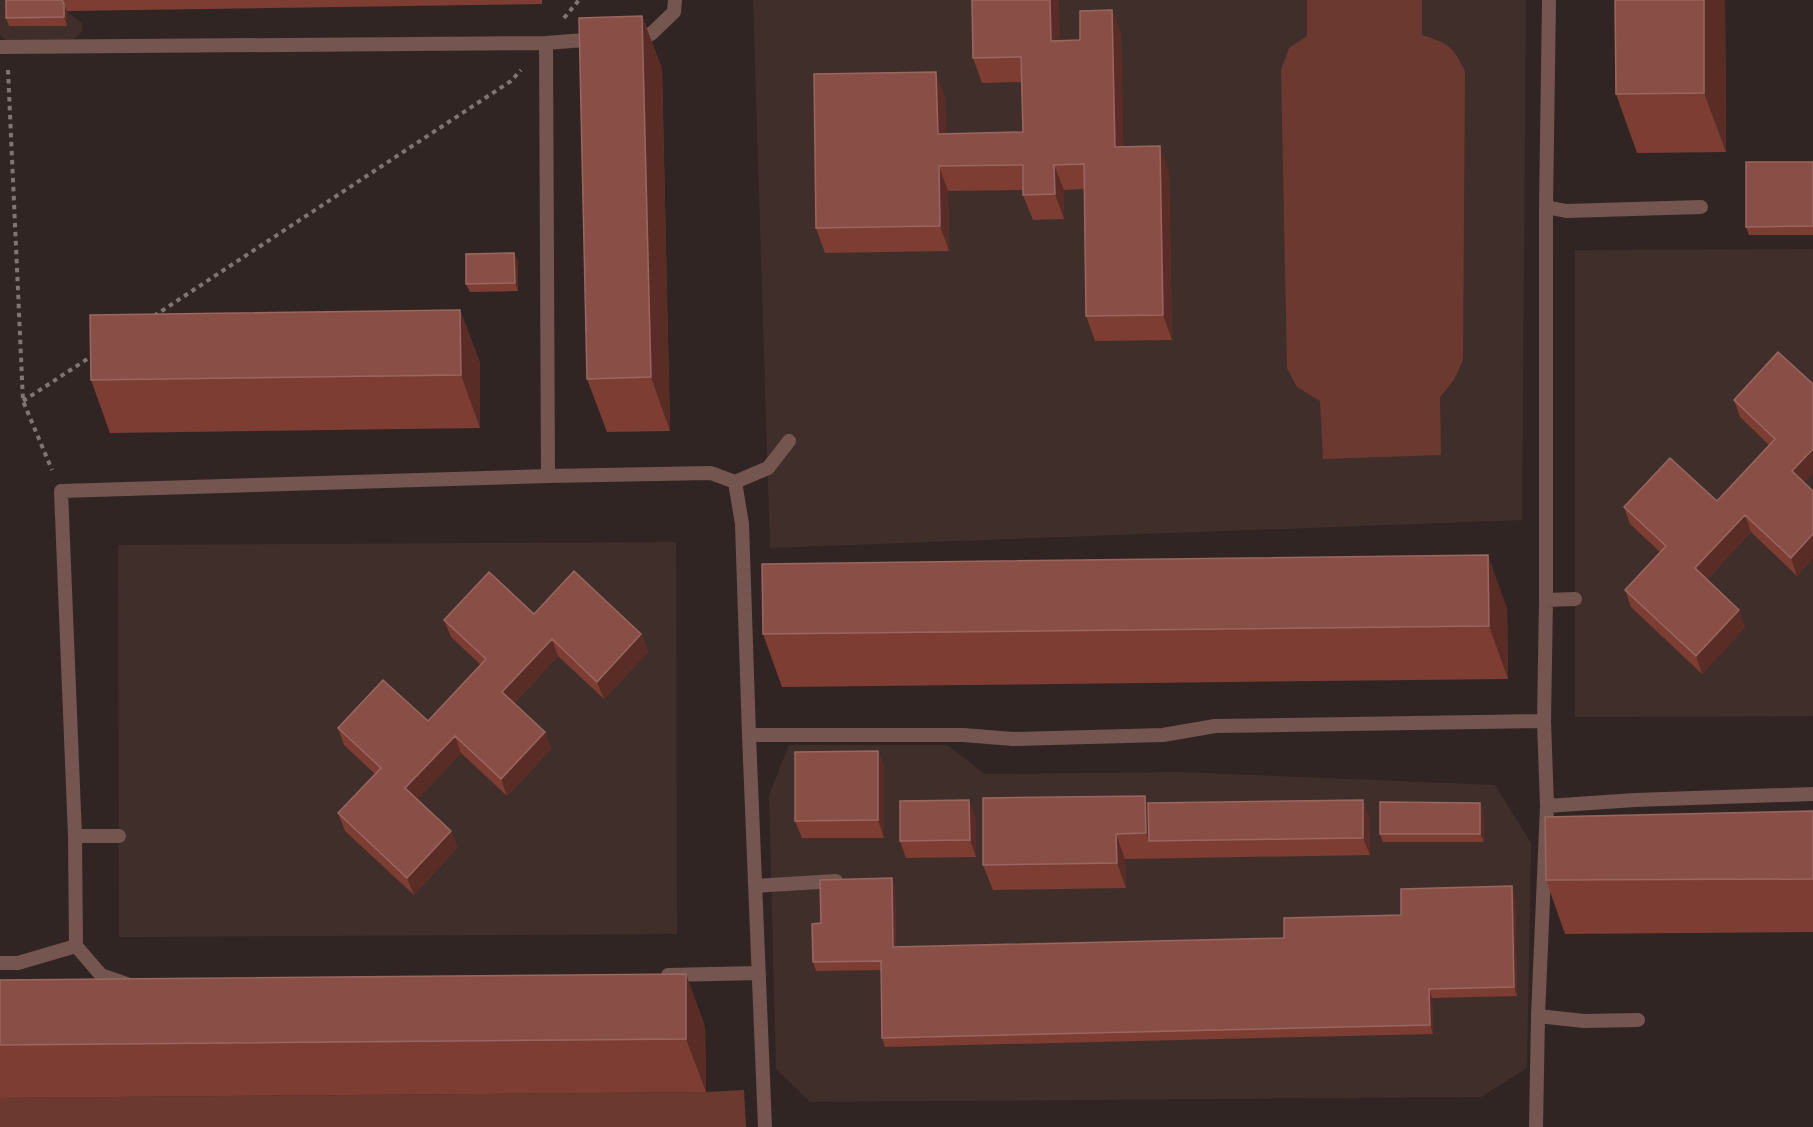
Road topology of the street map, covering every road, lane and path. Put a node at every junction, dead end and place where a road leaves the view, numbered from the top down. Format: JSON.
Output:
{"nodes":[{"id":1,"x":675,"y":0,"type":"edge"},
{"id":2,"x":1549,"y":0,"type":"edge"},
{"id":3,"x":546,"y":43,"type":"junction"},
{"id":4,"x":3,"y":48,"type":"edge"},
{"id":5,"x":1546,"y":207,"type":"junction"},
{"id":6,"x":1701,"y":207,"type":"dead end"},
{"id":7,"x":153,"y":316,"type":"edge"},
{"id":8,"x":103,"y":349,"type":"edge"},
{"id":9,"x":23,"y":401,"type":"junction"},
{"id":10,"x":789,"y":441,"type":"dead end"},
{"id":11,"x":548,"y":476,"type":"junction"},
{"id":12,"x":735,"y":482,"type":"junction"},
{"id":13,"x":61,"y":491,"type":"junction"},
{"id":14,"x":1575,"y":599,"type":"dead end"},
{"id":15,"x":1546,"y":600,"type":"junction"},
{"id":16,"x":1544,"y":722,"type":"junction"},
{"id":17,"x":749,"y":735,"type":"junction"},
{"id":18,"x":1813,"y":794,"type":"edge"},
{"id":19,"x":1547,"y":806,"type":"junction"},
{"id":20,"x":75,"y":836,"type":"junction"},
{"id":21,"x":119,"y":836,"type":"dead end"},
{"id":22,"x":845,"y":881,"type":"edge"},
{"id":23,"x":755,"y":886,"type":"junction"},
{"id":24,"x":76,"y":946,"type":"junction"},
{"id":25,"x":0,"y":963,"type":"edge"},
{"id":26,"x":759,"y":973,"type":"junction"},
{"id":27,"x":652,"y":975,"type":"edge"},
{"id":28,"x":139,"y":987,"type":"edge"},
{"id":29,"x":1538,"y":1016,"type":"junction"},
{"id":30,"x":1638,"y":1020,"type":"dead end"},
{"id":31,"x":765,"y":1127,"type":"edge"},
{"id":32,"x":1536,"y":1127,"type":"edge"}],
"edges":[{"from":1,"to":3,"type":"lane"},
{"from":2,"to":5,"type":"lane"},
{"from":3,"to":4,"type":"lane"},
{"from":3,"to":7,"type":"path"},
{"from":3,"to":11,"type":"lane"},
{"from":4,"to":9,"type":"path"},
{"from":5,"to":6,"type":"lane"},
{"from":5,"to":15,"type":"lane"},
{"from":8,"to":9,"type":"path"},
{"from":9,"to":13,"type":"path"},
{"from":10,"to":12,"type":"lane"},
{"from":11,"to":12,"type":"lane"},
{"from":11,"to":13,"type":"lane"},
{"from":12,"to":17,"type":"lane"},
{"from":13,"to":20,"type":"lane"},
{"from":14,"to":15,"type":"lane"},
{"from":15,"to":16,"type":"lane"},
{"from":16,"to":17,"type":"lane"},
{"from":16,"to":19,"type":"lane"},
{"from":17,"to":23,"type":"lane"},
{"from":18,"to":19,"type":"lane"},
{"from":19,"to":29,"type":"lane"},
{"from":20,"to":21,"type":"lane"},
{"from":20,"to":24,"type":"lane"},
{"from":22,"to":23,"type":"lane"},
{"from":23,"to":26,"type":"lane"},
{"from":24,"to":25,"type":"lane"},
{"from":24,"to":28,"type":"lane"},
{"from":26,"to":27,"type":"lane"},
{"from":26,"to":31,"type":"lane"},
{"from":29,"to":30,"type":"lane"},
{"from":29,"to":32,"type":"lane"}]}
